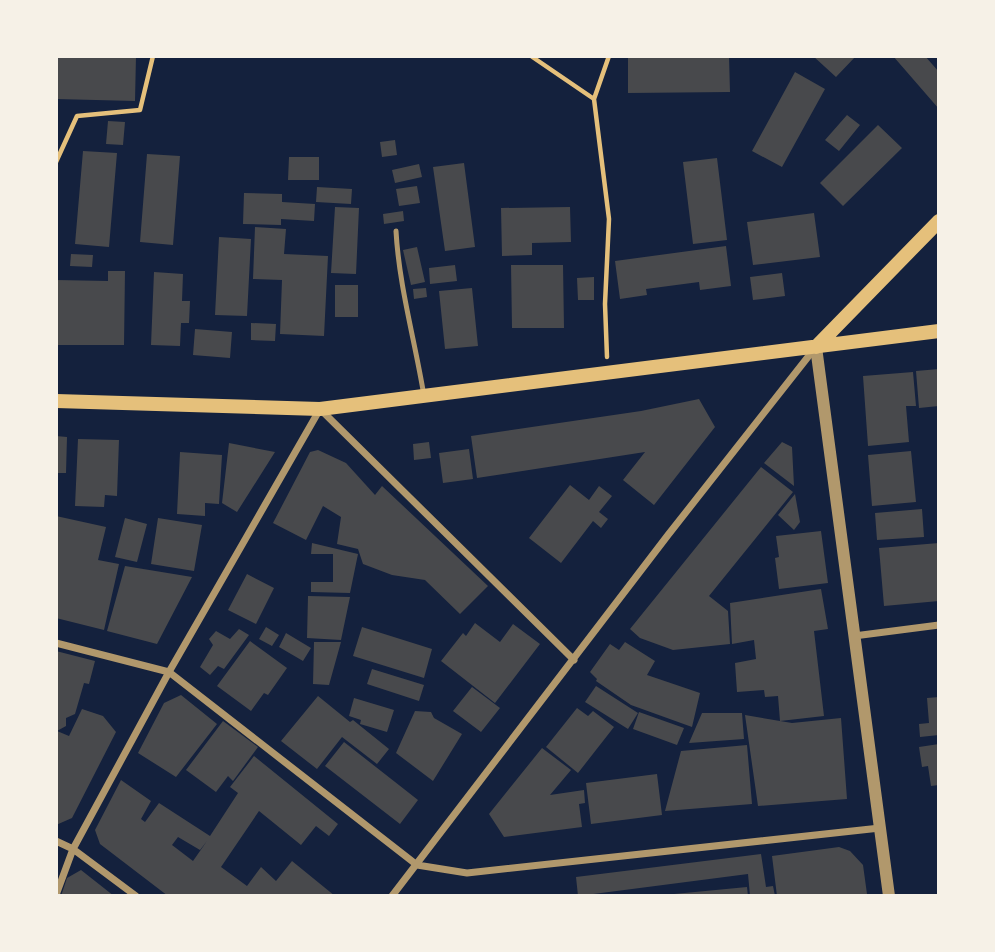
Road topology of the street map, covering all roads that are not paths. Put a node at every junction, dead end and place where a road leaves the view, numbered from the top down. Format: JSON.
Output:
{"nodes":[{"id":1,"x":939,"y":221,"type":"edge"},
{"id":2,"x":396,"y":231,"type":"dead end"},
{"id":3,"x":939,"y":331,"type":"edge"},
{"id":4,"x":816,"y":347,"type":"junction"},
{"id":5,"x":424,"y":396,"type":"junction"},
{"id":6,"x":56,"y":401,"type":"edge"},
{"id":7,"x":320,"y":409,"type":"junction"},
{"id":8,"x":939,"y":625,"type":"edge"},
{"id":9,"x":854,"y":636,"type":"junction"},
{"id":10,"x":56,"y":643,"type":"edge"},
{"id":11,"x":574,"y":660,"type":"junction"},
{"id":12,"x":169,"y":672,"type":"junction"},
{"id":13,"x":880,"y":828,"type":"junction"},
{"id":14,"x":56,"y":841,"type":"edge"},
{"id":15,"x":73,"y":849,"type":"junction"},
{"id":16,"x":417,"y":865,"type":"junction"},
{"id":17,"x":56,"y":895,"type":"edge"},
{"id":18,"x":136,"y":896,"type":"edge"},
{"id":19,"x":392,"y":896,"type":"edge"},
{"id":20,"x":889,"y":896,"type":"edge"}],
"edges":[{"from":1,"to":4,"type":"main road"},
{"from":2,"to":5,"type":"lane"},
{"from":3,"to":4,"type":"main road"},
{"from":4,"to":5,"type":"main road"},
{"from":4,"to":9,"type":"street"},
{"from":4,"to":11,"type":"street"},
{"from":5,"to":7,"type":"main road"},
{"from":6,"to":7,"type":"main road"},
{"from":7,"to":11,"type":"street"},
{"from":7,"to":12,"type":"street"},
{"from":8,"to":9,"type":"street"},
{"from":9,"to":13,"type":"street"},
{"from":10,"to":12,"type":"street"},
{"from":11,"to":16,"type":"street"},
{"from":12,"to":15,"type":"street"},
{"from":12,"to":16,"type":"street"},
{"from":13,"to":16,"type":"street"},
{"from":13,"to":20,"type":"street"},
{"from":14,"to":15,"type":"street"},
{"from":15,"to":17,"type":"street"},
{"from":15,"to":18,"type":"street"},
{"from":16,"to":19,"type":"street"}]}
